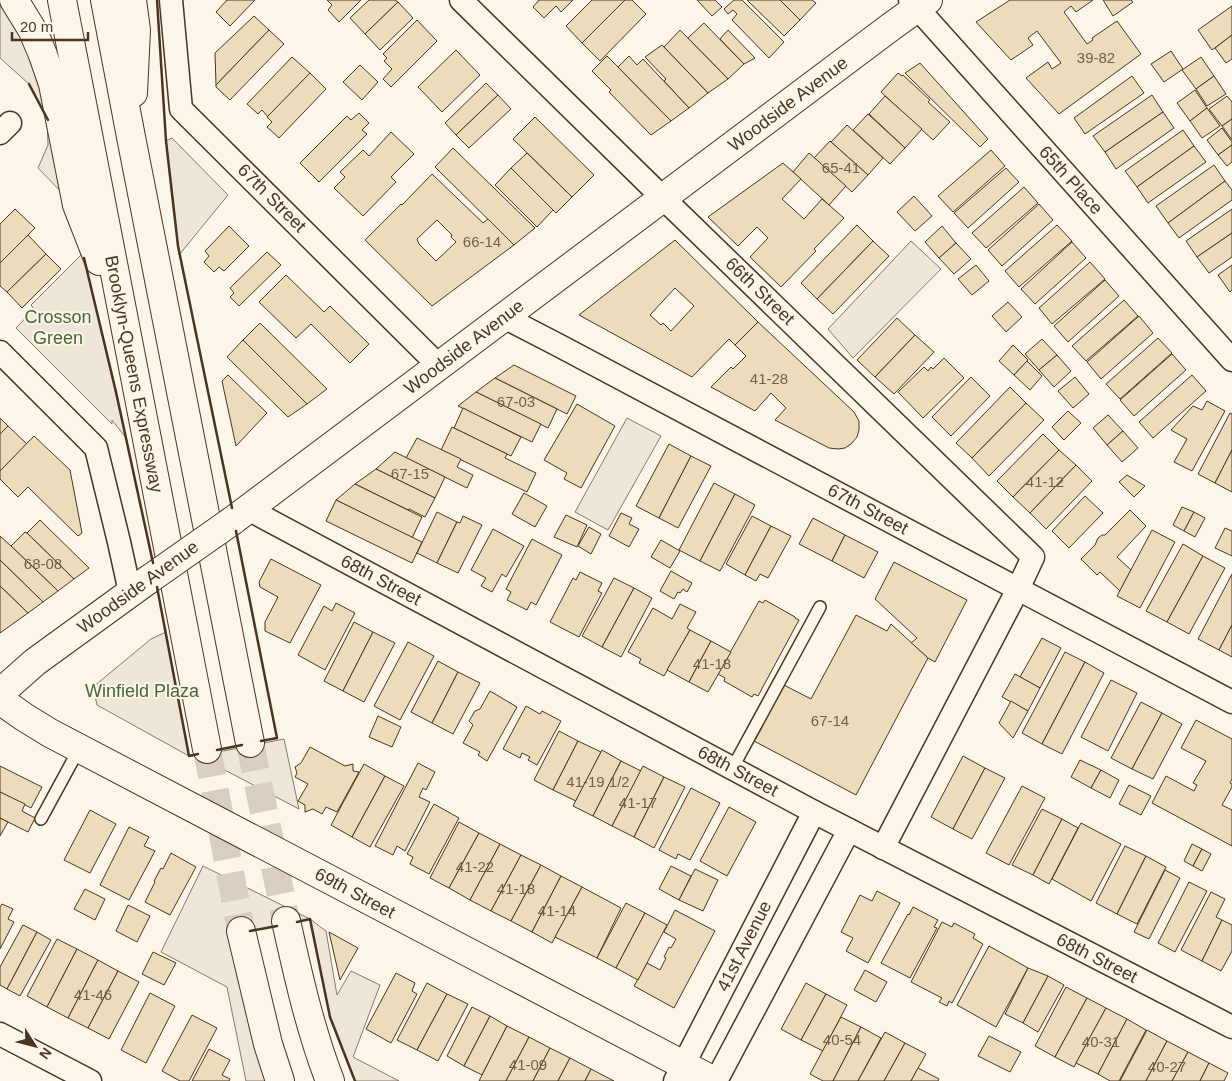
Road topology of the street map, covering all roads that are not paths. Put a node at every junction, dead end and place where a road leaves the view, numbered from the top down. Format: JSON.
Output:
{"nodes":[{"id":1,"x":14,"y":0,"type":"edge"},
{"id":2,"x":62,"y":0,"type":"edge"},
{"id":3,"x":105,"y":0,"type":"edge"},
{"id":4,"x":132,"y":0,"type":"edge"},
{"id":5,"x":171,"y":0,"type":"edge"},
{"id":6,"x":462,"y":0,"type":"edge"},
{"id":7,"x":918,"y":2,"type":"edge"},
{"id":8,"x":131,"y":137,"type":"junction"},
{"id":9,"x":663,"y":198,"type":"junction"},
{"id":10,"x":504,"y":317,"type":"junction"},
{"id":11,"x":125,"y":328,"type":"junction"},
{"id":12,"x":0,"y":352,"type":"edge"},
{"id":13,"x":1232,"y":360,"type":"edge"},
{"id":14,"x":439,"y":366,"type":"junction"},
{"id":15,"x":240,"y":515,"type":"junction"},
{"id":16,"x":139,"y":586,"type":"junction"},
{"id":17,"x":1018,"y":589,"type":"junction"},
{"id":18,"x":820,"y":607,"type":"dead end"},
{"id":19,"x":0,"y":693,"type":"edge"},
{"id":20,"x":0,"y":700,"type":"edge"},
{"id":21,"x":1232,"y":702,"type":"edge"},
{"id":22,"x":250,"y":743,"type":"tunnel mouth"},
{"id":23,"x":80,"y":749,"type":"junction"},
{"id":24,"x":207,"y":749,"type":"tunnel mouth"},
{"id":25,"x":733,"y":768,"type":"junction"},
{"id":26,"x":814,"y":812,"type":"junction"},
{"id":27,"x":41,"y":819,"type":"dead end"},
{"id":28,"x":849,"y":830,"type":"junction"},
{"id":29,"x":883,"y":848,"type":"junction"},
{"id":30,"x":286,"y":921,"type":"tunnel mouth"},
{"id":31,"x":241,"y":932,"type":"tunnel mouth"},
{"id":32,"x":1232,"y":1028,"type":"edge"},
{"id":33,"x":0,"y":1034,"type":"edge"},
{"id":34,"x":679,"y":1073,"type":"edge"},
{"id":35,"x":90,"y":1081,"type":"edge"},
{"id":36,"x":280,"y":1081,"type":"edge"},
{"id":37,"x":330,"y":1081,"type":"edge"},
{"id":38,"x":715,"y":1081,"type":"edge"}],
"edges":[{"from":1,"to":11,"type":"main road"},
{"from":2,"to":11,"type":"main road","name":"Brooklyn-Queens Expressway"},
{"from":3,"to":8,"type":"main road"},
{"from":4,"to":8,"type":"main road"},
{"from":5,"to":14,"type":"street","name":"67th Street"},
{"from":6,"to":9,"type":"street","name":"66th Street"},
{"from":7,"to":9,"type":"main road","name":"Woodside Avenue"},
{"from":7,"to":13,"type":"street","name":"65th Place"},
{"from":8,"to":22,"type":"main road"},
{"from":9,"to":10,"type":"main road","name":"Woodside Avenue"},
{"from":9,"to":17,"type":"street","name":"66th Street"},
{"from":10,"to":14,"type":"main road","name":"Woodside Avenue"},
{"from":10,"to":17,"type":"street","name":"67th Street"},
{"from":11,"to":24,"type":"main road","name":"Brooklyn-Queens Expressway"},
{"from":12,"to":16,"type":"street"},
{"from":14,"to":15,"type":"main road","name":"Woodside Avenue"},
{"from":15,"to":16,"type":"main road","name":"Woodside Avenue","bridge":true},
{"from":15,"to":25,"type":"street","name":"68th Street"},
{"from":16,"to":19,"type":"main road","name":"Woodside Avenue"},
{"from":17,"to":21,"type":"street","name":"67th Street"},
{"from":17,"to":29,"type":"street"},
{"from":18,"to":25,"type":"lane"},
{"from":20,"to":23,"type":"main road","name":"69th Street"},
{"from":23,"to":27,"type":"lane"},
{"from":23,"to":34,"type":"main road","name":"69th Street"},
{"from":25,"to":26,"type":"street","name":"68th Street"},
{"from":26,"to":28,"type":"street","name":"68th Street"},
{"from":26,"to":34,"type":"street","name":"41st Avenue"},
{"from":28,"to":29,"type":"street","name":"68th Street"},
{"from":28,"to":38,"type":"street"},
{"from":29,"to":32,"type":"street","name":"68th Street"},
{"from":30,"to":37,"type":"main road"},
{"from":31,"to":36,"type":"main road"},
{"from":33,"to":35,"type":"street"},
{"from":34,"to":38,"type":"main road","name":"69th Street"}]}
